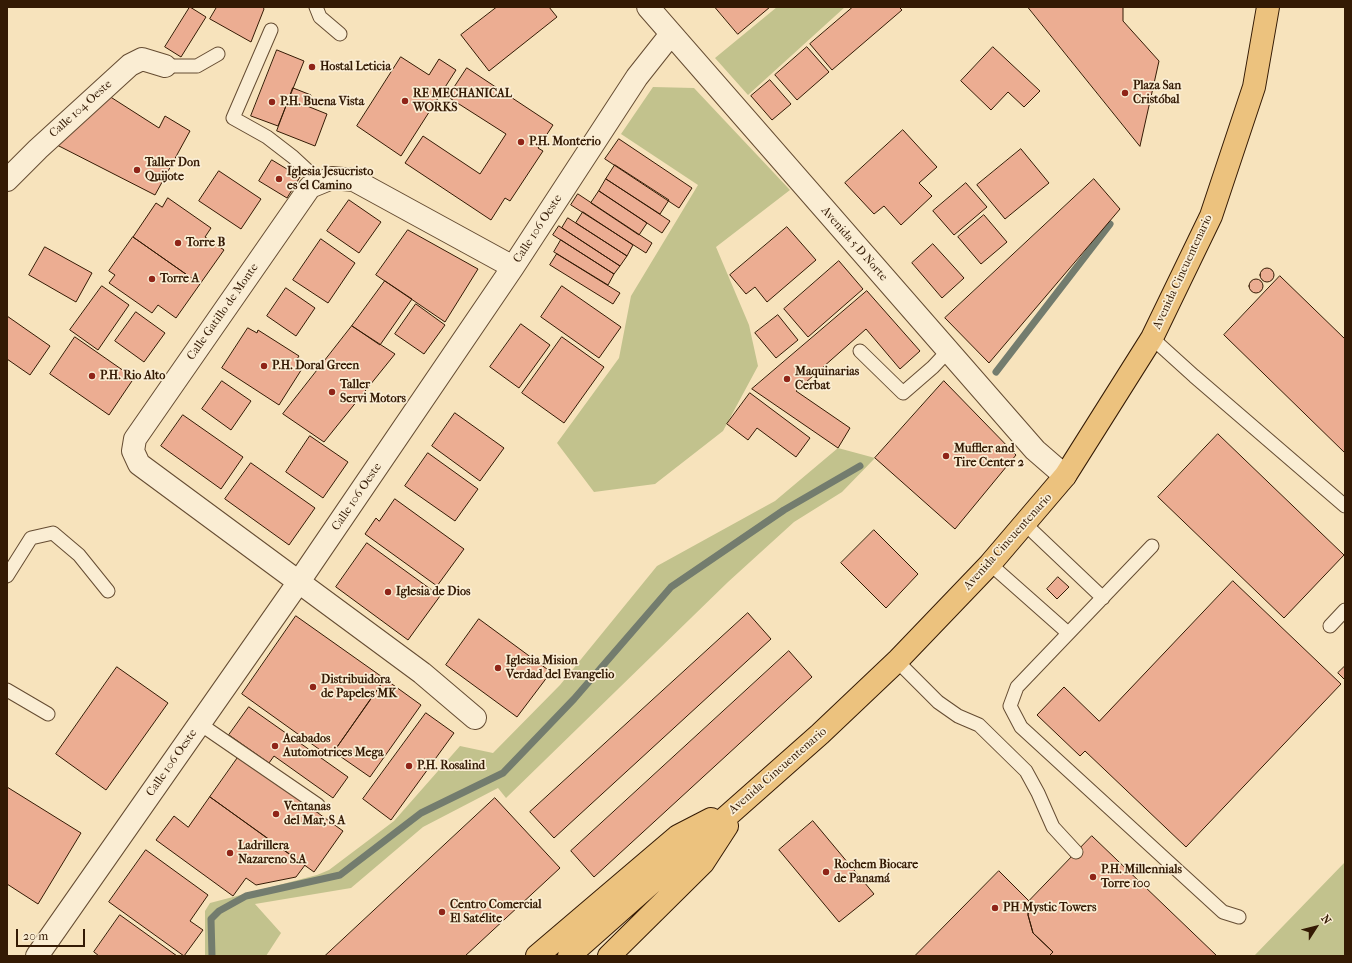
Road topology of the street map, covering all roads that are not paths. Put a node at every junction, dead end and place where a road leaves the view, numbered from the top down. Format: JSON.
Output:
{"nodes":[{"id":1,"x":316,"y":7,"type":"edge"},
{"id":2,"x":648,"y":7,"type":"edge"},
{"id":3,"x":1268,"y":7,"type":"edge"},
{"id":4,"x":271,"y":30,"type":"dead end"},
{"id":5,"x":340,"y":34,"type":"dead end"},
{"id":6,"x":670,"y":34,"type":"junction"},
{"id":7,"x":218,"y":54,"type":"dead end"},
{"id":8,"x":165,"y":66,"type":"joint"},
{"id":9,"x":7,"y":180,"type":"edge"},
{"id":10,"x":321,"y":182,"type":"junction"},
{"id":11,"x":513,"y":267,"type":"junction"},
{"id":12,"x":1152,"y":338,"type":"junction"},
{"id":13,"x":860,"y":351,"type":"dead end"},
{"id":14,"x":948,"y":351,"type":"junction"},
{"id":15,"x":1065,"y":476,"type":"junction"},
{"id":16,"x":1345,"y":506,"type":"edge"},
{"id":17,"x":1025,"y":524,"type":"junction"},
{"id":18,"x":1152,"y":546,"type":"dead end"},
{"id":19,"x":990,"y":564,"type":"junction"},
{"id":20,"x":7,"y":576,"type":"edge"},
{"id":21,"x":298,"y":583,"type":"junction"},
{"id":22,"x":108,"y":592,"type":"dead end"},
{"id":23,"x":1103,"y":598,"type":"junction"},
{"id":24,"x":1345,"y":610,"type":"edge"},
{"id":25,"x":1330,"y":626,"type":"dead end"},
{"id":26,"x":1068,"y":633,"type":"junction"},
{"id":27,"x":897,"y":661,"type":"junction"},
{"id":28,"x":7,"y":690,"type":"edge"},
{"id":29,"x":48,"y":714,"type":"dead end"},
{"id":30,"x":475,"y":718,"type":"dead end"},
{"id":31,"x":200,"y":724,"type":"junction"},
{"id":32,"x":740,"y":804,"type":"junction"},
{"id":33,"x":318,"y":805,"type":"dead end"},
{"id":34,"x":1076,"y":852,"type":"dead end"},
{"id":35,"x":1240,"y":918,"type":"dead end"},
{"id":36,"x":37,"y":956,"type":"edge"},
{"id":37,"x":537,"y":956,"type":"edge"},
{"id":38,"x":569,"y":956,"type":"edge"},
{"id":39,"x":609,"y":956,"type":"edge"}],
"edges":[{"from":1,"to":5,"type":"lane"},
{"from":2,"to":6,"type":"street","name":"Avenida 5 D Norte"},
{"from":3,"to":12,"type":"main road","name":"Avenida Cincuentenario"},
{"from":4,"to":10,"type":"lane"},
{"from":6,"to":11,"type":"street","name":"Calle 106 Oeste"},
{"from":6,"to":14,"type":"street","name":"Avenida 5 D Norte"},
{"from":7,"to":8,"type":"lane"},
{"from":8,"to":9,"type":"street","name":"Calle 104 Oeste"},
{"from":10,"to":11,"type":"street","name":"Calle Gatillo de Monte"},
{"from":10,"to":21,"type":"street","name":"Calle Gatillo de Monte"},
{"from":11,"to":21,"type":"street","name":"Calle 106 Oeste"},
{"from":12,"to":15,"type":"main road","name":"Avenida Cincuentenario"},
{"from":12,"to":16,"type":"lane"},
{"from":13,"to":14,"type":"lane"},
{"from":14,"to":15,"type":"street","name":"Avenida 5 D Norte"},
{"from":15,"to":17,"type":"main road","name":"Avenida Cincuentenario"},
{"from":17,"to":19,"type":"main road","name":"Avenida Cincuentenario"},
{"from":17,"to":23,"type":"lane"},
{"from":18,"to":23,"type":"lane"},
{"from":19,"to":26,"type":"lane"},
{"from":19,"to":27,"type":"main road","name":"Avenida Cincuentenario"},
{"from":20,"to":22,"type":"lane"},
{"from":21,"to":30,"type":"street","name":"Calle Gatillo de Monte"},
{"from":21,"to":31,"type":"street","name":"Calle 106 Oeste"},
{"from":23,"to":26,"type":"lane"},
{"from":24,"to":25,"type":"lane"},
{"from":26,"to":35,"type":"lane"},
{"from":27,"to":32,"type":"main road","name":"Avenida Cincuentenario"},
{"from":27,"to":34,"type":"lane"},
{"from":28,"to":29,"type":"lane"},
{"from":31,"to":33,"type":"lane"},
{"from":31,"to":36,"type":"street","name":"Calle 106 Oeste"},
{"from":32,"to":37,"type":"main road"},
{"from":32,"to":38,"type":"main road","name":"Avenida Cincuentenario"},
{"from":32,"to":39,"type":"main road"}]}
